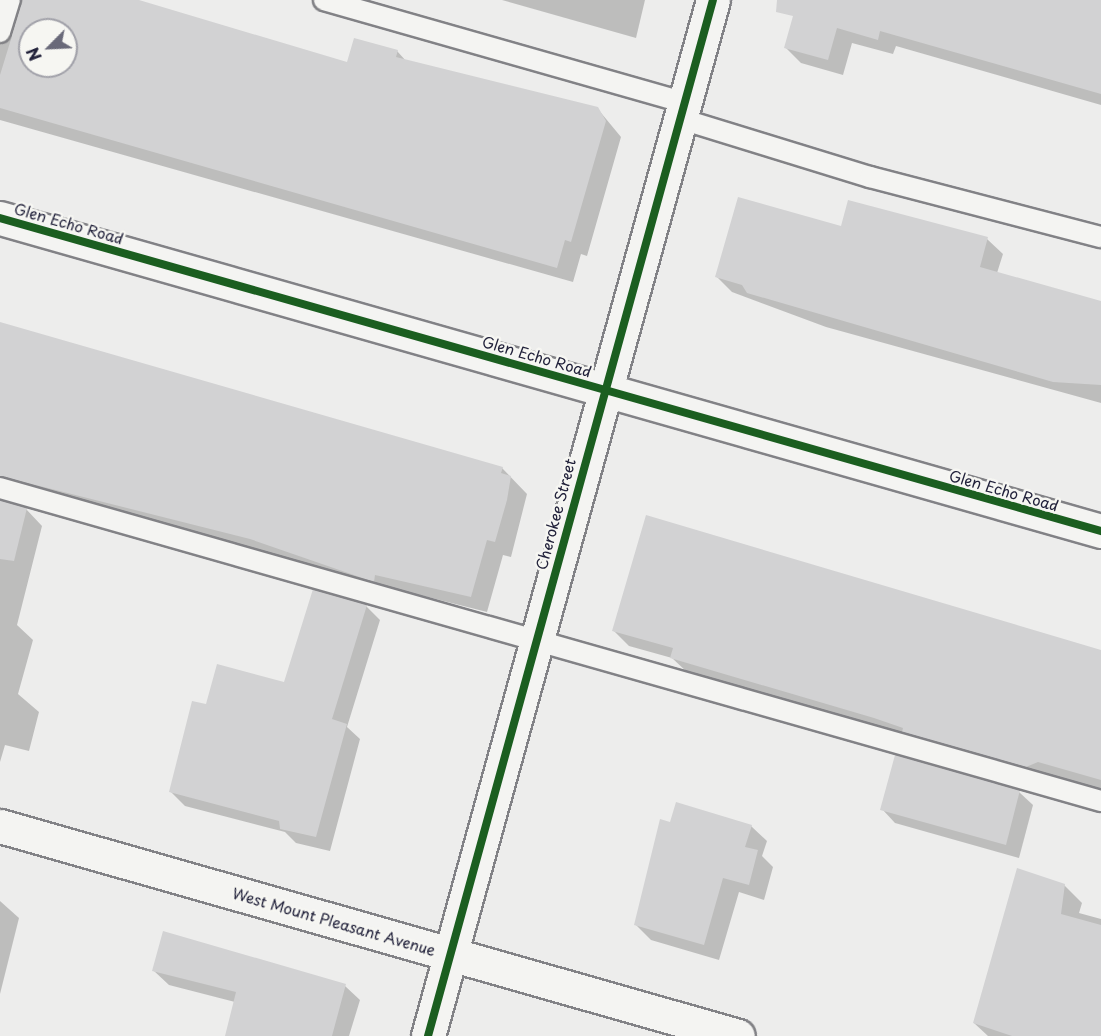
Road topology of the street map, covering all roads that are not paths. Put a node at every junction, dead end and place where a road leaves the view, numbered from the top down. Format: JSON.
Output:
{"nodes":[{"id":1,"x":9,"y":0,"type":"edge"},
{"id":2,"x":324,"y":0,"type":"edge"},
{"id":3,"x":713,"y":0,"type":"edge"},
{"id":4,"x":0,"y":32,"type":"edge"},
{"id":5,"x":683,"y":111,"type":"junction"},
{"id":6,"x":0,"y":218,"type":"edge"},
{"id":7,"x":1101,"y":237,"type":"edge"},
{"id":8,"x":603,"y":389,"type":"junction"},
{"id":9,"x":0,"y":488,"type":"edge"},
{"id":10,"x":1101,"y":531,"type":"edge"},
{"id":11,"x":535,"y":639,"type":"junction"},
{"id":12,"x":1101,"y":801,"type":"edge"},
{"id":13,"x":0,"y":826,"type":"edge"},
{"id":14,"x":450,"y":954,"type":"junction"},
{"id":15,"x":428,"y":1036,"type":"edge"},
{"id":16,"x":738,"y":1036,"type":"edge"}],
"edges":[{"from":1,"to":4,"type":"lane"},
{"from":2,"to":5,"type":"lane"},
{"from":3,"to":5,"type":"street","name":"Cherokee Street"},
{"from":5,"to":7,"type":"lane"},
{"from":5,"to":8,"type":"street","name":"Cherokee Street"},
{"from":6,"to":8,"type":"street","name":"Glen Echo Road"},
{"from":8,"to":10,"type":"street","name":"Glen Echo Road"},
{"from":8,"to":11,"type":"street","name":"Cherokee Street"},
{"from":9,"to":11,"type":"lane"},
{"from":11,"to":12,"type":"lane"},
{"from":11,"to":14,"type":"street","name":"Cherokee Street"},
{"from":13,"to":14,"type":"street","name":"West Mount Pleasant Avenue"},
{"from":14,"to":15,"type":"street","name":"Cherokee Street"},
{"from":14,"to":16,"type":"street","name":"West Mount Pleasant Avenue"}]}
